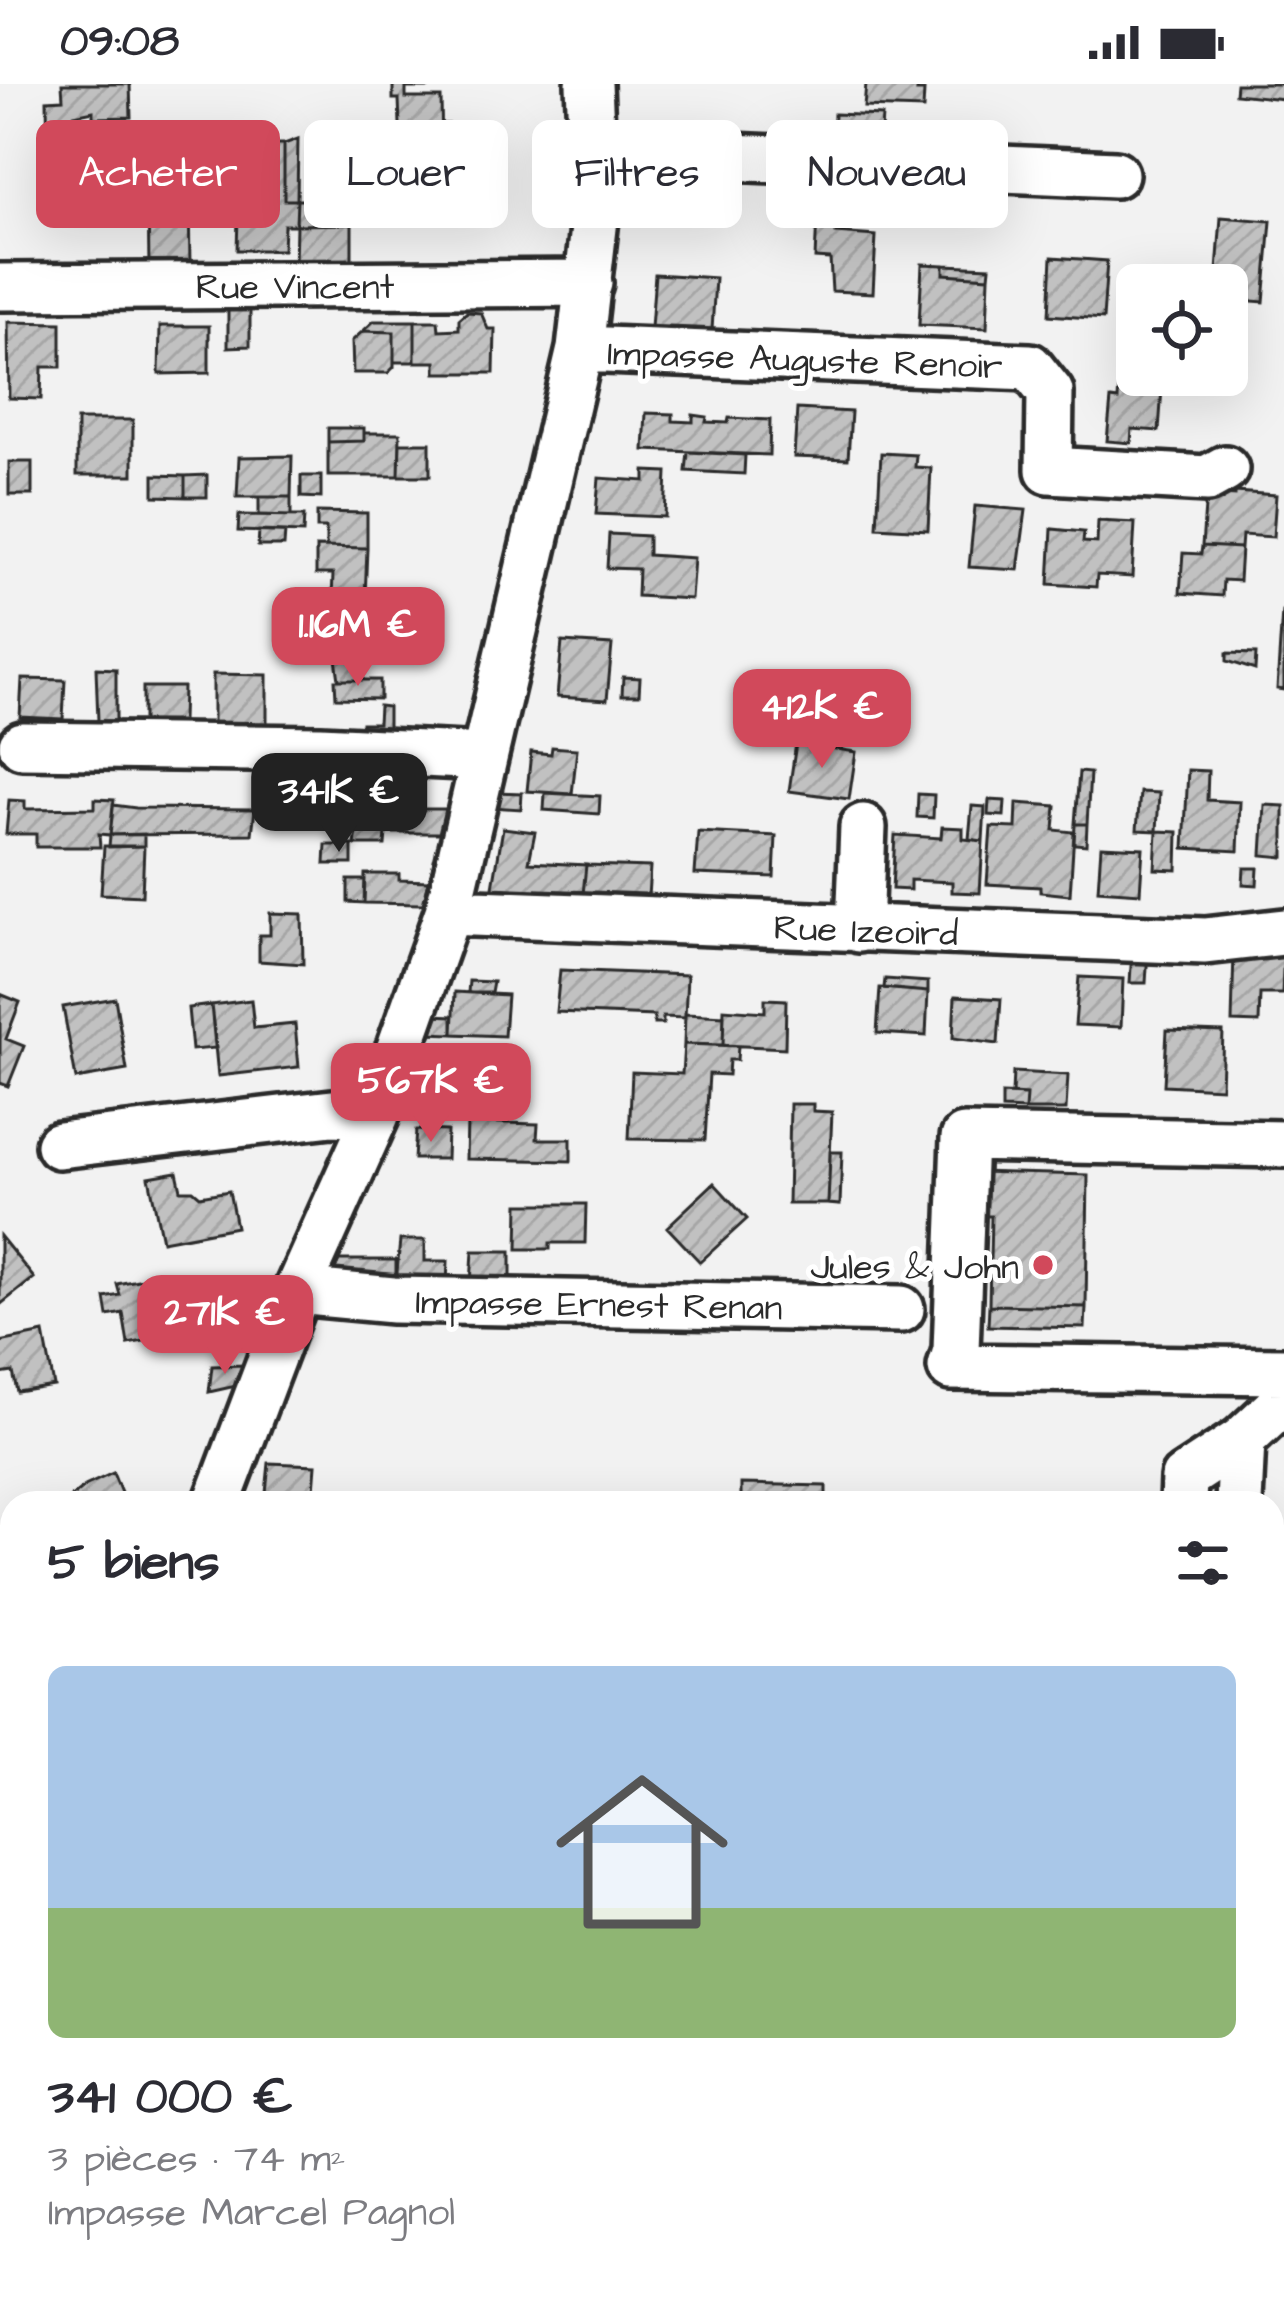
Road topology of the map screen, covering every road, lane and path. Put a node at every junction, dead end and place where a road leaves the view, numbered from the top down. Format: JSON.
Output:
{"nodes":[{"id":1,"x":589,"y":84,"type":"edge"},
{"id":2,"x":591,"y":120,"type":"edge"},
{"id":3,"x":742,"y":158,"type":"edge"},
{"id":4,"x":1115,"y":174,"type":"dead end"},
{"id":5,"x":594,"y":228,"type":"edge"},
{"id":6,"x":589,"y":283,"type":"junction"},
{"id":7,"x":0,"y":287,"type":"edge"},
{"id":8,"x":580,"y":349,"type":"junction"},
{"id":9,"x":1225,"y":470,"type":"dead end"},
{"id":10,"x":22,"y":745,"type":"dead end"},
{"id":11,"x":484,"y":757,"type":"junction"},
{"id":12,"x":863,"y":827,"type":"dead end"},
{"id":13,"x":448,"y":912,"type":"junction"},
{"id":14,"x":859,"y":929,"type":"junction"},
{"id":15,"x":1284,"y":932,"type":"edge"},
{"id":16,"x":376,"y":1115,"type":"junction"},
{"id":17,"x":1284,"y":1144,"type":"edge"},
{"id":18,"x":59,"y":1145,"type":"dead end"},
{"id":19,"x":297,"y":1291,"type":"junction"},
{"id":20,"x":901,"y":1309,"type":"dead end"},
{"id":21,"x":1284,"y":1371,"type":"edge"},
{"id":22,"x":1284,"y":1401,"type":"edge"},
{"id":23,"x":1242,"y":1440,"type":"junction"},
{"id":24,"x":222,"y":1491,"type":"edge"},
{"id":25,"x":1183,"y":1491,"type":"edge"},
{"id":26,"x":1230,"y":1491,"type":"edge"}],
"edges":[{"from":1,"to":2,"type":"street"},
{"from":3,"to":4,"type":"street"},
{"from":5,"to":6,"type":"street"},
{"from":6,"to":7,"type":"street","name":"Rue Vincent"},
{"from":6,"to":8,"type":"street"},
{"from":8,"to":9,"type":"street","name":"Impasse Auguste Renoir"},
{"from":8,"to":11,"type":"street"},
{"from":10,"to":11,"type":"street"},
{"from":11,"to":13,"type":"street"},
{"from":12,"to":14,"type":"street"},
{"from":13,"to":14,"type":"street","name":"Rue Izeoird"},
{"from":13,"to":16,"type":"street"},
{"from":14,"to":15,"type":"street","name":"Rue Izeoird"},
{"from":16,"to":18,"type":"street"},
{"from":16,"to":19,"type":"street"},
{"from":17,"to":21,"type":"street"},
{"from":19,"to":20,"type":"street","name":"Impasse Ernest Renan"},
{"from":19,"to":24,"type":"street"},
{"from":22,"to":23,"type":"street"},
{"from":23,"to":25,"type":"street"},
{"from":23,"to":26,"type":"street"}]}
